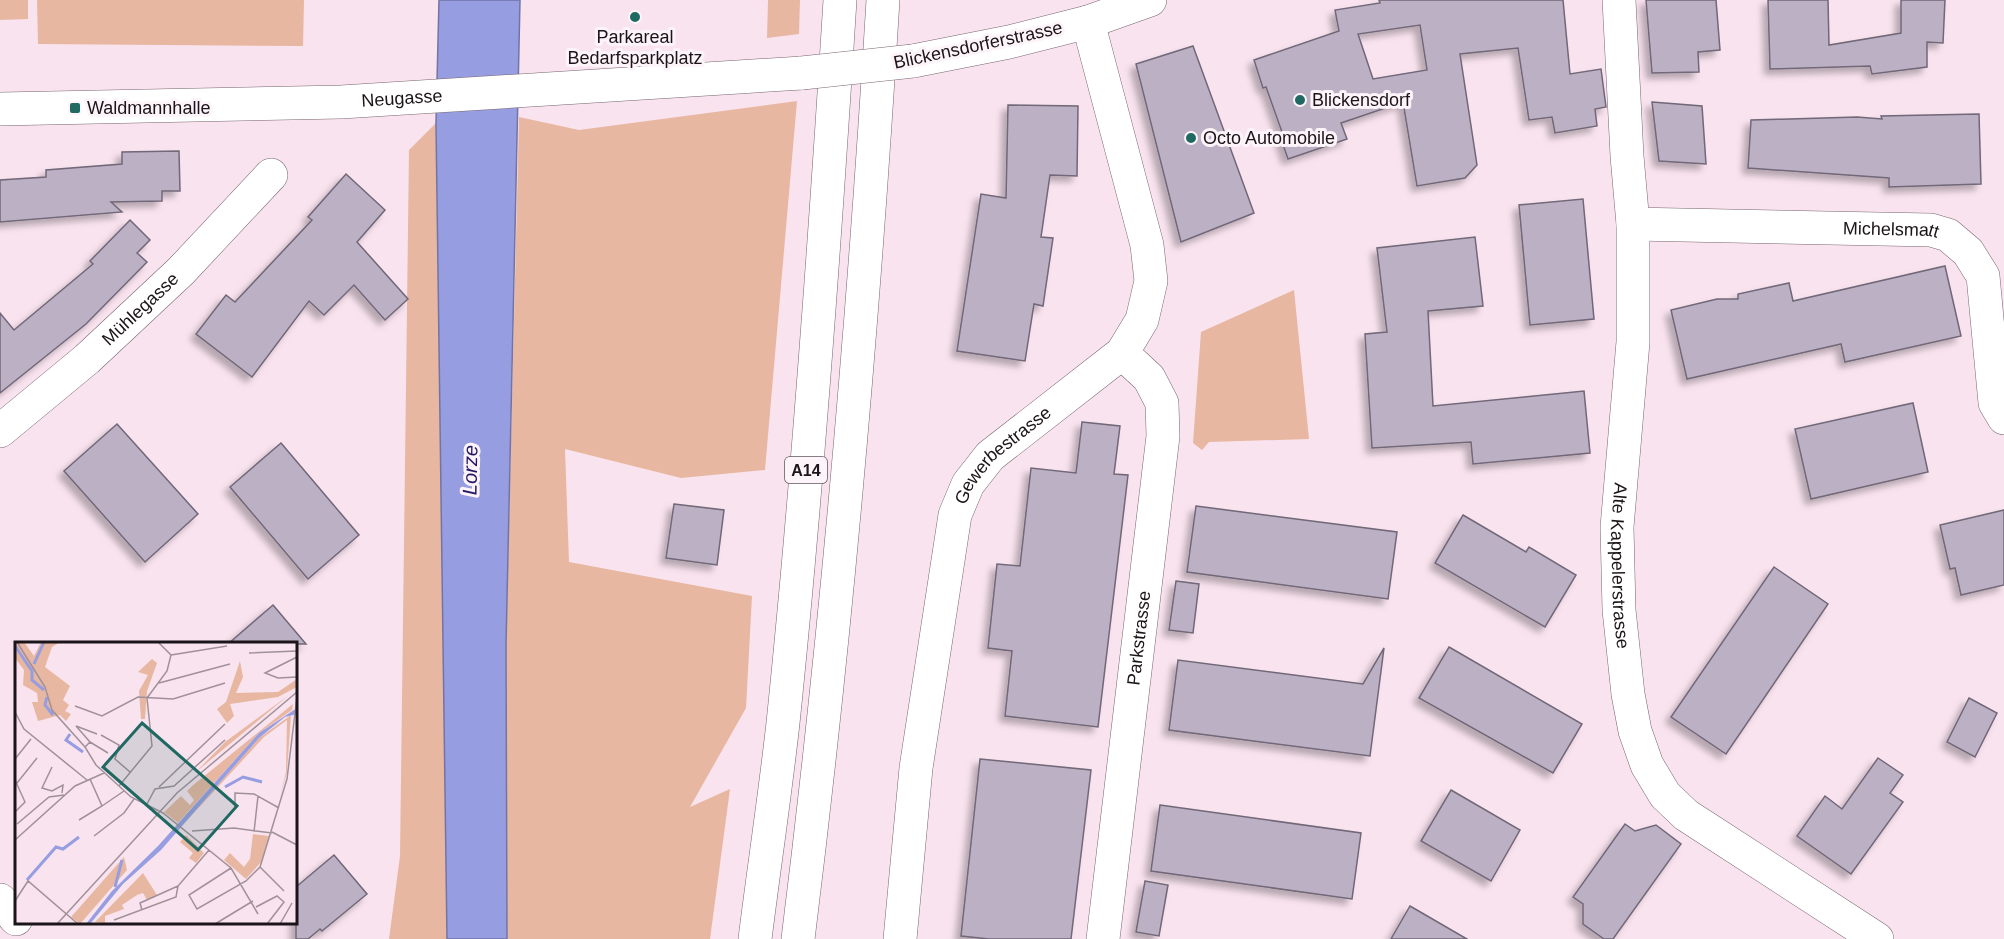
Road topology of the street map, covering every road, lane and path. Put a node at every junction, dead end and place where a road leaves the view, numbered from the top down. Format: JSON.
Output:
{"nodes":[{"id":1,"x":840,"y":0,"type":"edge"},
{"id":2,"x":883,"y":0,"type":"edge"},
{"id":3,"x":1150,"y":0,"type":"edge"},
{"id":4,"x":1619,"y":0,"type":"edge"},
{"id":5,"x":1088,"y":22,"type":"junction"},
{"id":6,"x":802,"y":73,"type":"joint"},
{"id":7,"x":0,"y":109,"type":"edge"},
{"id":8,"x":271,"y":175,"type":"dead end"},
{"id":9,"x":1633,"y":224,"type":"junction"},
{"id":10,"x":1122,"y":352,"type":"junction"},
{"id":11,"x":2004,"y":418,"type":"edge"},
{"id":12,"x":0,"y":431,"type":"edge"},
{"id":13,"x":0,"y":900,"type":"edge"},
{"id":14,"x":15,"y":918,"type":"edge"},
{"id":15,"x":20,"y":924,"type":"edge"},
{"id":16,"x":33,"y":939,"type":"edge"},
{"id":17,"x":755,"y":939,"type":"edge"},
{"id":18,"x":798,"y":939,"type":"edge"},
{"id":19,"x":900,"y":939,"type":"edge"},
{"id":20,"x":1103,"y":939,"type":"edge"},
{"id":21,"x":1877,"y":939,"type":"edge"}],
"edges":[{"from":1,"to":17,"type":"main road","number":"A14"},
{"from":2,"to":18,"type":"main road","number":"A14"},
{"from":3,"to":5,"type":"main road","name":"Blickensdorferstrasse"},
{"from":4,"to":9,"type":"main road","name":"Alte Kappelerstrasse"},
{"from":5,"to":6,"type":"main road","name":"Blickensdorferstrasse","bridge":true},
{"from":5,"to":10,"type":"main road","name":"Gewerbestrasse"},
{"from":6,"to":7,"type":"main road","name":"Neugasse"},
{"from":8,"to":12,"type":"main road","name":"Mühlegasse"},
{"from":9,"to":11,"type":"main road","name":"Michelsmatt"},
{"from":9,"to":21,"type":"main road","name":"Alte Kappelerstrasse"},
{"from":10,"to":19,"type":"main road","name":"Gewerbestrasse"},
{"from":10,"to":20,"type":"main road","name":"Parkstrasse"},
{"from":13,"to":14,"type":"main road"},
{"from":15,"to":16,"type":"main road"}]}
